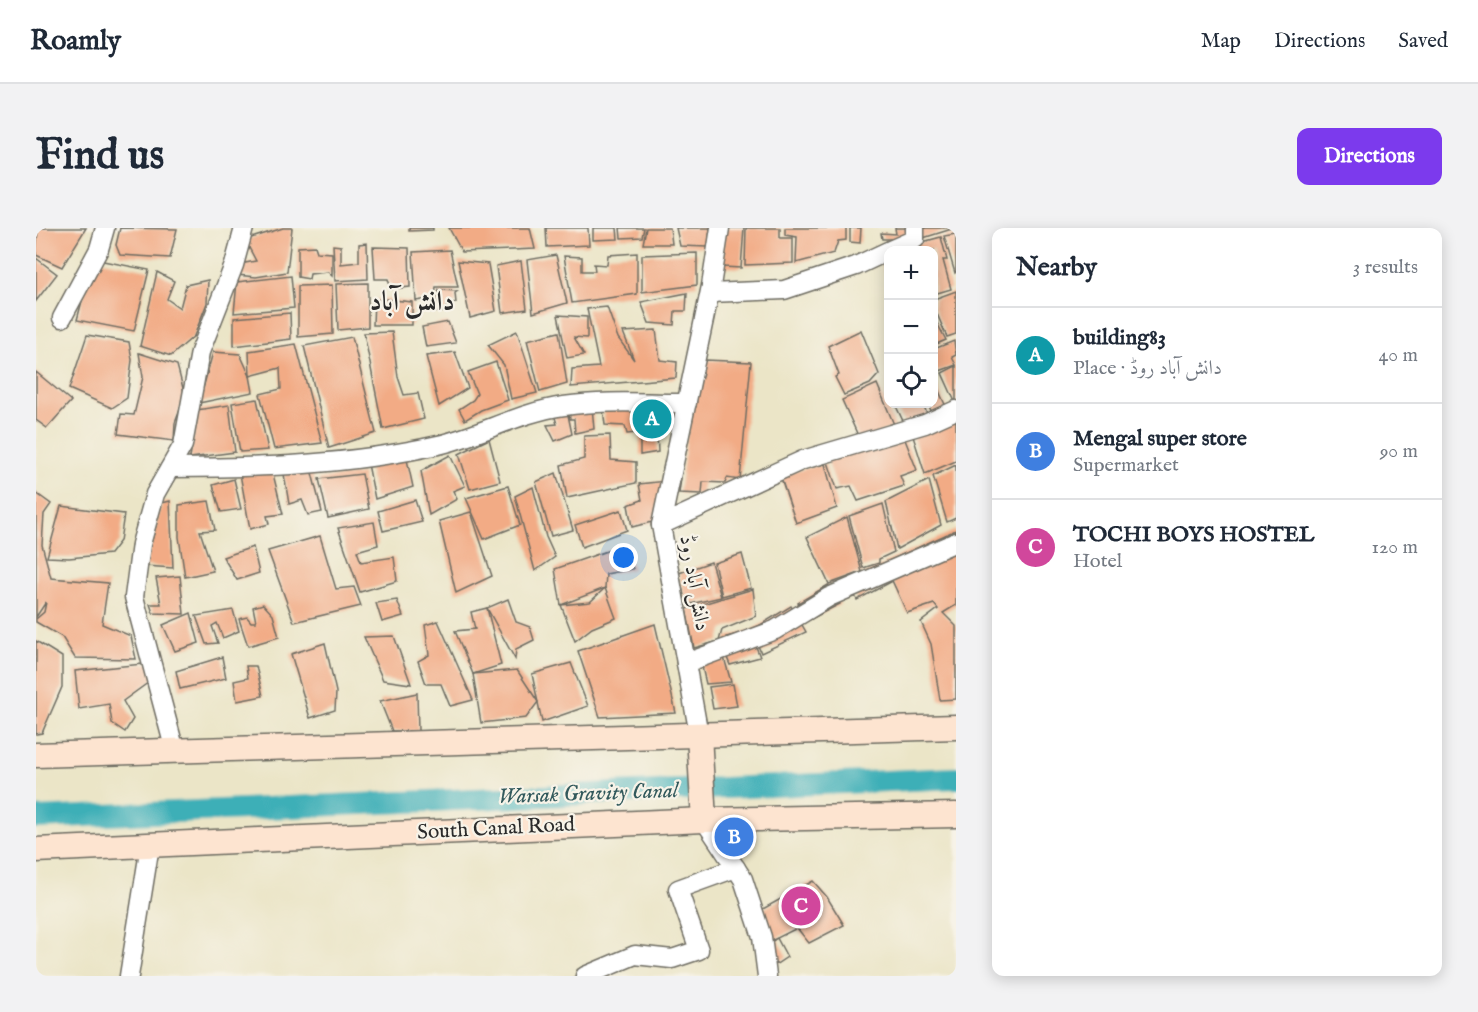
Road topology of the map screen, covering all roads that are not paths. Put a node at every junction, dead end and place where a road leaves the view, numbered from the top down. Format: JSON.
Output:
{"nodes":[{"id":1,"x":105,"y":228,"type":"edge"},
{"id":2,"x":244,"y":228,"type":"edge"},
{"id":3,"x":720,"y":228,"type":"edge"},
{"id":4,"x":915,"y":228,"type":"edge"},
{"id":5,"x":900,"y":246,"type":"edge"},
{"id":6,"x":884,"y":253,"type":"edge"},
{"id":7,"x":710,"y":293,"type":"junction"},
{"id":8,"x":62,"y":318,"type":"dead end"},
{"id":9,"x":687,"y":402,"type":"junction"},
{"id":10,"x":956,"y":410,"type":"edge"},
{"id":11,"x":170,"y":468,"type":"junction"},
{"id":12,"x":661,"y":525,"type":"junction"},
{"id":13,"x":956,"y":542,"type":"edge"},
{"id":14,"x":686,"y":663,"type":"junction"},
{"id":15,"x":956,"y":727,"type":"edge"},
{"id":16,"x":699,"y":735,"type":"junction"},
{"id":17,"x":175,"y":751,"type":"junction"},
{"id":18,"x":36,"y":755,"type":"edge"},
{"id":19,"x":956,"y":815,"type":"edge"},
{"id":20,"x":704,"y":820,"type":"junction"},
{"id":21,"x":150,"y":845,"type":"junction"},
{"id":22,"x":36,"y":850,"type":"edge"},
{"id":23,"x":736,"y":868,"type":"junction"},
{"id":24,"x":129,"y":976,"type":"edge"},
{"id":25,"x":585,"y":976,"type":"edge"},
{"id":26,"x":767,"y":976,"type":"edge"}],
"edges":[{"from":1,"to":8,"type":"street"},
{"from":2,"to":11,"type":"street"},
{"from":3,"to":7,"type":"street","name":"دانش آباد روڈ"},
{"from":4,"to":5,"type":"street"},
{"from":6,"to":7,"type":"street"},
{"from":7,"to":9,"type":"street","name":"دانش آباد روڈ"},
{"from":9,"to":11,"type":"street"},
{"from":9,"to":12,"type":"street","name":"دانش آباد روڈ"},
{"from":10,"to":12,"type":"street"},
{"from":11,"to":17,"type":"street"},
{"from":12,"to":14,"type":"street","name":"دانش آباد روڈ"},
{"from":13,"to":14,"type":"street"},
{"from":14,"to":16,"type":"street","name":"دانش آباد روڈ"},
{"from":15,"to":16,"type":"main road"},
{"from":16,"to":17,"type":"main road"},
{"from":16,"to":20,"type":"main road"},
{"from":17,"to":18,"type":"main road"},
{"from":19,"to":20,"type":"main road","name":"South Canal Road"},
{"from":20,"to":21,"type":"main road","name":"South Canal Road"},
{"from":20,"to":23,"type":"street"},
{"from":21,"to":22,"type":"main road","name":"South Canal Road"},
{"from":21,"to":24,"type":"street"},
{"from":23,"to":25,"type":"street"},
{"from":23,"to":26,"type":"street"}]}
